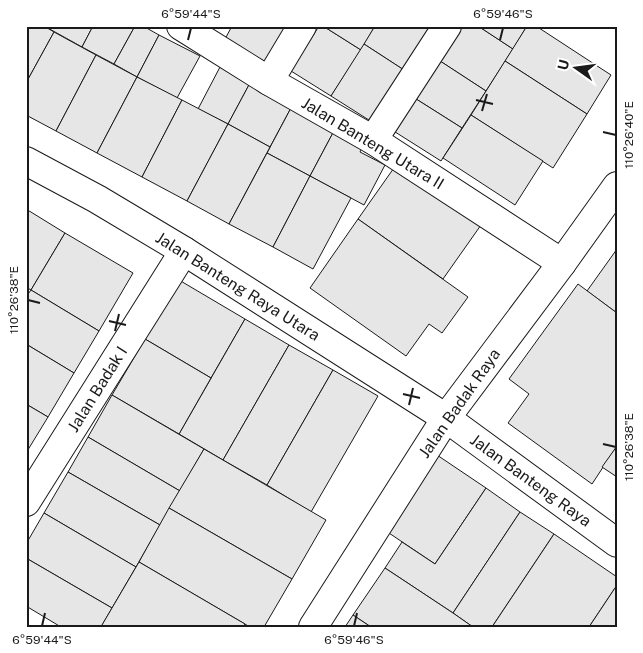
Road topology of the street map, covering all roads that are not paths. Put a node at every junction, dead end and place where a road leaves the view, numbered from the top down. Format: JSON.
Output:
{"nodes":[{"id":1,"x":181,"y":26,"type":"edge"},
{"id":2,"x":302,"y":26,"type":"edge"},
{"id":3,"x":446,"y":26,"type":"edge"},
{"id":4,"x":269,"y":81,"type":"junction"},
{"id":5,"x":373,"y":140,"type":"junction"},
{"id":6,"x":26,"y":162,"type":"edge"},
{"id":7,"x":617,"y":186,"type":"edge"},
{"id":8,"x":184,"y":251,"type":"junction"},
{"id":9,"x":562,"y":263,"type":"junction"},
{"id":10,"x":446,"y":418,"type":"junction"},
{"id":11,"x":26,"y":502,"type":"edge"},
{"id":12,"x":617,"y":543,"type":"edge"},
{"id":13,"x":312,"y":627,"type":"edge"}],
"edges":[{"from":1,"to":4,"type":"street","name":"Jalan Banteng Utara II"},
{"from":2,"to":4,"type":"street"},
{"from":3,"to":5,"type":"street"},
{"from":4,"to":5,"type":"street","name":"Jalan Banteng Utara II"},
{"from":5,"to":9,"type":"street","name":"Jalan Banteng Utara II"},
{"from":6,"to":8,"type":"street","name":"Jalan Banteng Raya Utara"},
{"from":7,"to":9,"type":"street","name":"Jalan Badak Raya"},
{"from":8,"to":10,"type":"street","name":"Jalan Banteng Raya Utara"},
{"from":8,"to":11,"type":"street","name":"Jalan Badak I"},
{"from":9,"to":10,"type":"street","name":"Jalan Badak Raya"},
{"from":10,"to":12,"type":"street","name":"Jalan Banteng Raya"},
{"from":10,"to":13,"type":"street","name":"Jalan Badak Raya"}]}
